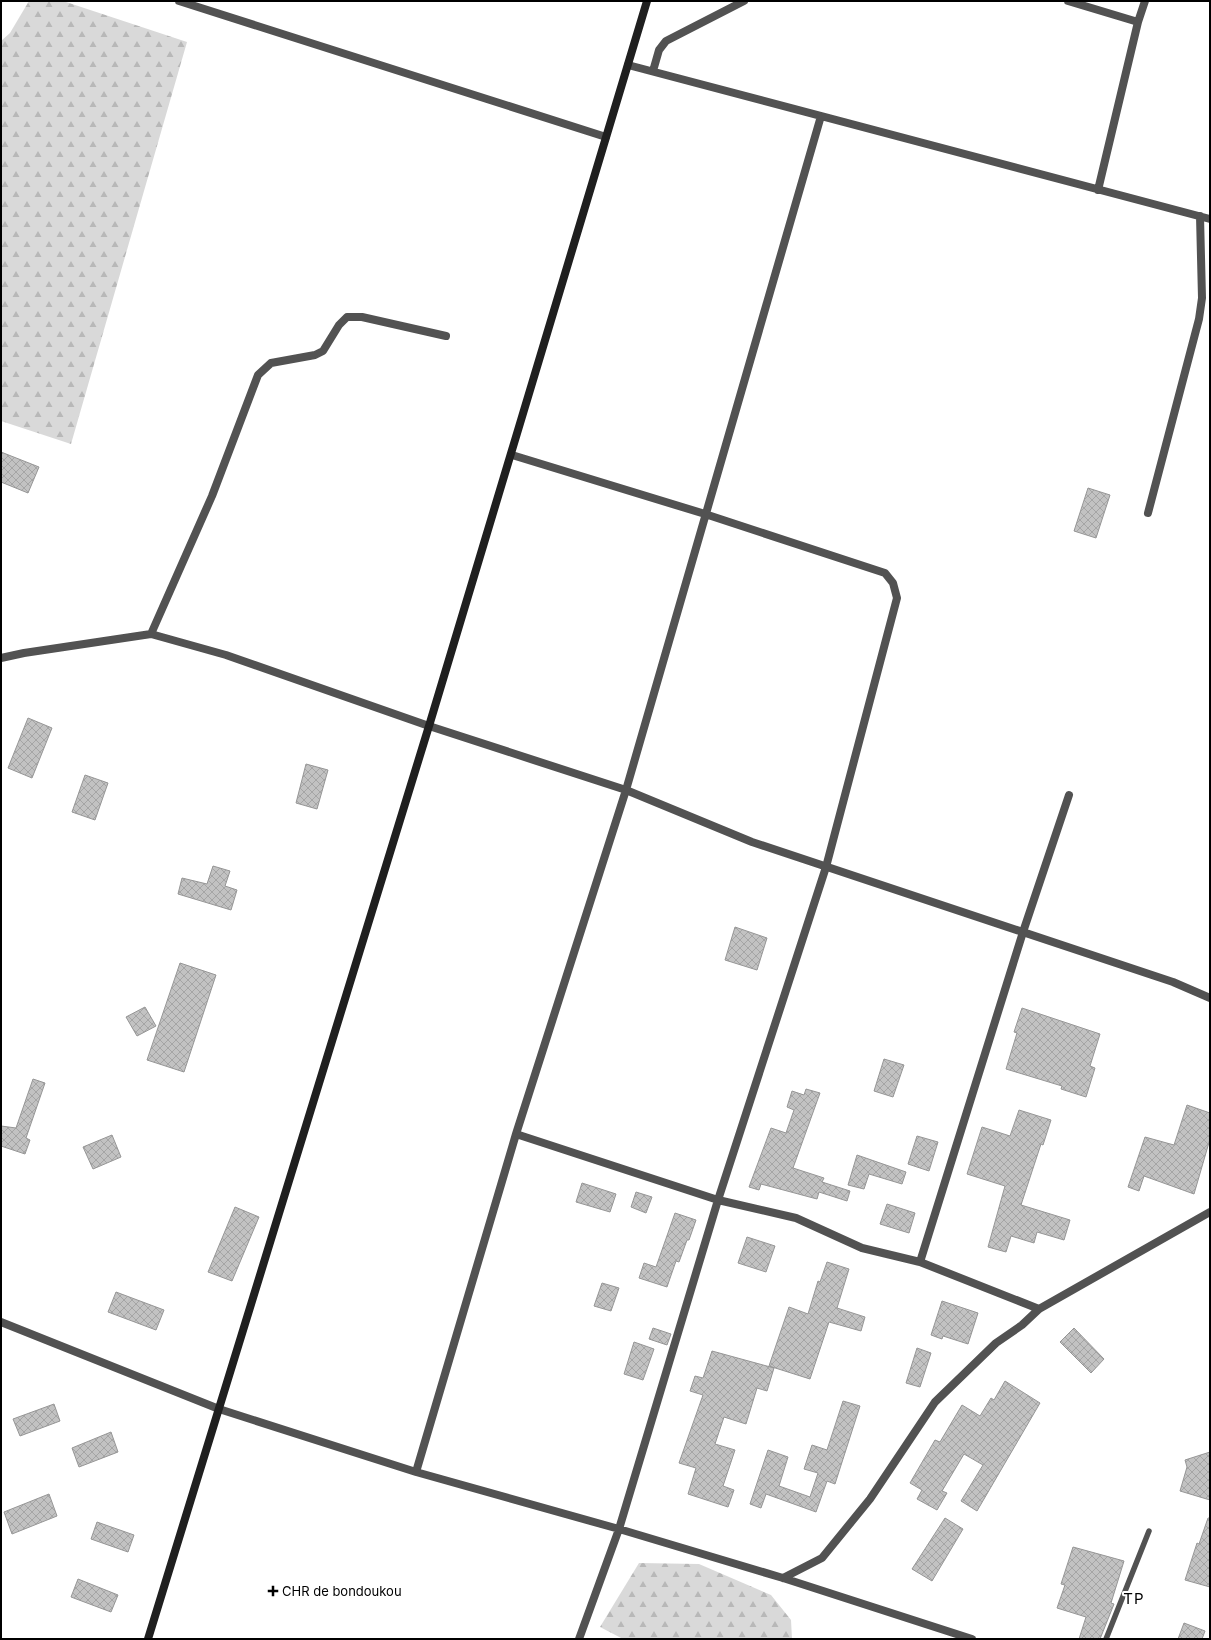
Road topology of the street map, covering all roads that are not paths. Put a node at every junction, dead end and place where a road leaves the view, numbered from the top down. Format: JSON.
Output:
{"nodes":[{"id":1,"x":179,"y":1,"type":"edge"},
{"id":2,"x":647,"y":1,"type":"edge"},
{"id":3,"x":744,"y":1,"type":"edge"},
{"id":4,"x":1068,"y":1,"type":"edge"},
{"id":5,"x":1145,"y":1,"type":"edge"},
{"id":6,"x":200,"y":4,"type":"edge"},
{"id":7,"x":1138,"y":22,"type":"junction"},
{"id":8,"x":628,"y":65,"type":"junction"},
{"id":9,"x":653,"y":71,"type":"junction"},
{"id":10,"x":821,"y":116,"type":"junction"},
{"id":11,"x":606,"y":137,"type":"junction"},
{"id":12,"x":1098,"y":190,"type":"junction"},
{"id":13,"x":1200,"y":216,"type":"junction"},
{"id":14,"x":1210,"y":219,"type":"edge"},
{"id":15,"x":446,"y":336,"type":"dead end"},
{"id":16,"x":512,"y":455,"type":"junction"},
{"id":17,"x":1148,"y":513,"type":"dead end"},
{"id":18,"x":705,"y":514,"type":"junction"},
{"id":19,"x":152,"y":634,"type":"junction"},
{"id":20,"x":1,"y":658,"type":"edge"},
{"id":21,"x":429,"y":726,"type":"junction"},
{"id":22,"x":626,"y":790,"type":"junction"},
{"id":23,"x":1069,"y":795,"type":"dead end"},
{"id":24,"x":826,"y":867,"type":"junction"},
{"id":25,"x":1023,"y":932,"type":"junction"},
{"id":26,"x":1210,"y":998,"type":"edge"},
{"id":27,"x":516,"y":1134,"type":"junction"},
{"id":28,"x":718,"y":1200,"type":"junction"},
{"id":29,"x":1210,"y":1212,"type":"edge"},
{"id":30,"x":920,"y":1262,"type":"junction"},
{"id":31,"x":1039,"y":1309,"type":"junction"},
{"id":32,"x":1,"y":1322,"type":"edge"},
{"id":33,"x":219,"y":1409,"type":"junction"},
{"id":34,"x":416,"y":1472,"type":"junction"},
{"id":35,"x":619,"y":1529,"type":"junction"},
{"id":36,"x":1149,"y":1531,"type":"dead end"},
{"id":37,"x":783,"y":1578,"type":"junction"},
{"id":38,"x":148,"y":1639,"type":"edge"},
{"id":39,"x":579,"y":1639,"type":"edge"},
{"id":40,"x":972,"y":1639,"type":"edge"},
{"id":41,"x":1106,"y":1639,"type":"edge"}],
"edges":[{"from":1,"to":6,"type":"street"},
{"from":2,"to":8,"type":"street"},
{"from":3,"to":9,"type":"street"},
{"from":4,"to":7,"type":"street"},
{"from":5,"to":7,"type":"street"},
{"from":6,"to":11,"type":"street"},
{"from":7,"to":12,"type":"street"},
{"from":8,"to":9,"type":"street"},
{"from":8,"to":11,"type":"street"},
{"from":9,"to":10,"type":"street"},
{"from":10,"to":12,"type":"street"},
{"from":10,"to":18,"type":"street"},
{"from":11,"to":16,"type":"street"},
{"from":12,"to":13,"type":"street"},
{"from":13,"to":14,"type":"street"},
{"from":13,"to":17,"type":"street"},
{"from":15,"to":19,"type":"street"},
{"from":16,"to":18,"type":"street"},
{"from":16,"to":21,"type":"street"},
{"from":18,"to":22,"type":"street"},
{"from":18,"to":24,"type":"street"},
{"from":19,"to":20,"type":"street"},
{"from":19,"to":21,"type":"street"},
{"from":21,"to":22,"type":"street"},
{"from":21,"to":33,"type":"street"},
{"from":22,"to":24,"type":"street"},
{"from":22,"to":27,"type":"street"},
{"from":23,"to":25,"type":"street"},
{"from":24,"to":25,"type":"street"},
{"from":24,"to":28,"type":"street"},
{"from":25,"to":26,"type":"street"},
{"from":25,"to":30,"type":"street"},
{"from":27,"to":28,"type":"street"},
{"from":27,"to":34,"type":"street"},
{"from":28,"to":30,"type":"street"},
{"from":28,"to":35,"type":"street"},
{"from":29,"to":31,"type":"street"},
{"from":30,"to":31,"type":"street"},
{"from":31,"to":37,"type":"street"},
{"from":32,"to":33,"type":"street"},
{"from":33,"to":34,"type":"street"},
{"from":33,"to":38,"type":"street"},
{"from":34,"to":35,"type":"street"},
{"from":35,"to":37,"type":"street"},
{"from":35,"to":39,"type":"street"},
{"from":36,"to":41,"type":"lane"},
{"from":37,"to":40,"type":"street"}]}
